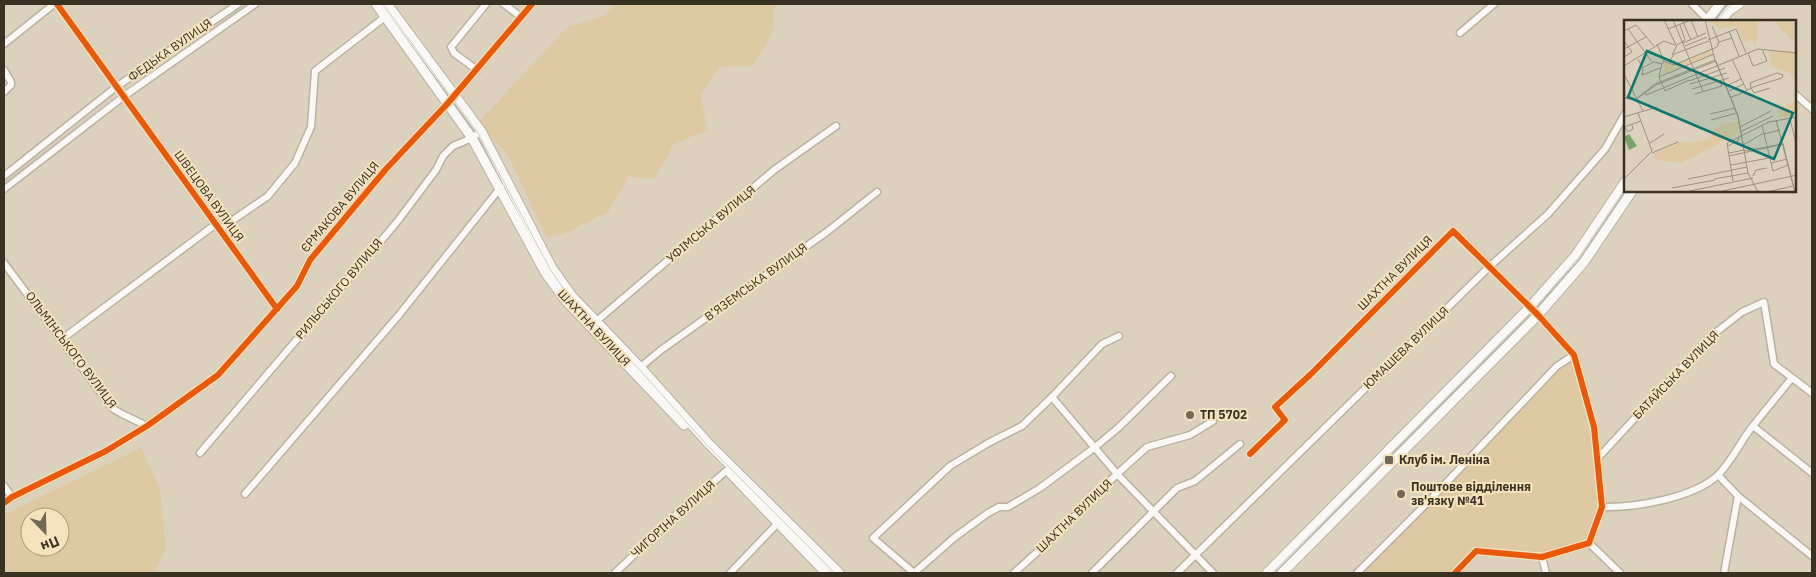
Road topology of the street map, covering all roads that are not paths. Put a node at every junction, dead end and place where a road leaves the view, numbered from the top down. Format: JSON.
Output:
{"nodes":[{"id":1,"x":56,"y":4,"type":"edge"},
{"id":2,"x":238,"y":4,"type":"edge"},
{"id":3,"x":255,"y":4,"type":"edge"},
{"id":4,"x":376,"y":4,"type":"edge"},
{"id":5,"x":388,"y":4,"type":"edge"},
{"id":6,"x":486,"y":4,"type":"edge"},
{"id":7,"x":504,"y":4,"type":"edge"},
{"id":8,"x":532,"y":4,"type":"edge"},
{"id":9,"x":1494,"y":4,"type":"edge"},
{"id":10,"x":1692,"y":4,"type":"edge"},
{"id":11,"x":1720,"y":4,"type":"edge"},
{"id":12,"x":1739,"y":4,"type":"edge"},
{"id":13,"x":385,"y":17,"type":"junction"},
{"id":14,"x":521,"y":17,"type":"junction"},
{"id":15,"x":1707,"y":20,"type":"edge"},
{"id":16,"x":1709,"y":20,"type":"edge"},
{"id":17,"x":1722,"y":20,"type":"edge"},
{"id":18,"x":1460,"y":32,"type":"dead end"},
{"id":19,"x":4,"y":44,"type":"edge"},
{"id":20,"x":4,"y":70,"type":"edge"},
{"id":21,"x":477,"y":70,"type":"junction"},
{"id":22,"x":116,"y":88,"type":"junction"},
{"id":23,"x":4,"y":92,"type":"edge"},
{"id":24,"x":456,"y":95,"type":"junction"},
{"id":25,"x":1796,"y":95,"type":"edge"},
{"id":26,"x":122,"y":97,"type":"junction"},
{"id":27,"x":448,"y":103,"type":"junction"},
{"id":28,"x":1812,"y":109,"type":"edge"},
{"id":29,"x":1624,"y":116,"type":"edge"},
{"id":30,"x":836,"y":126,"type":"dead end"},
{"id":31,"x":481,"y":131,"type":"junction"},
{"id":32,"x":472,"y":138,"type":"junction"},
{"id":33,"x":4,"y":176,"type":"edge"},
{"id":34,"x":507,"y":180,"type":"junction"},
{"id":35,"x":1624,"y":183,"type":"edge"},
{"id":36,"x":500,"y":188,"type":"junction"},
{"id":37,"x":4,"y":189,"type":"edge"},
{"id":38,"x":877,"y":192,"type":"dead end"},
{"id":39,"x":1631,"y":192,"type":"edge"},
{"id":40,"x":218,"y":226,"type":"junction"},
{"id":41,"x":4,"y":263,"type":"edge"},
{"id":42,"x":1489,"y":266,"type":"junction"},
{"id":43,"x":1530,"y":307,"type":"junction"},
{"id":44,"x":277,"y":309,"type":"junction"},
{"id":45,"x":1538,"y":315,"type":"junction"},
{"id":46,"x":594,"y":324,"type":"junction"},
{"id":47,"x":1119,"y":336,"type":"dead end"},
{"id":48,"x":62,"y":339,"type":"junction"},
{"id":49,"x":1574,"y":355,"type":"junction"},
{"id":50,"x":638,"y":370,"type":"junction"},
{"id":51,"x":1171,"y":376,"type":"dead end"},
{"id":52,"x":1792,"y":378,"type":"junction"},
{"id":53,"x":1812,"y":393,"type":"edge"},
{"id":54,"x":1052,"y":398,"type":"junction"},
{"id":55,"x":1213,"y":421,"type":"dead end"},
{"id":56,"x":147,"y":426,"type":"junction"},
{"id":57,"x":1753,"y":426,"type":"junction"},
{"id":58,"x":1240,"y":444,"type":"dead end"},
{"id":59,"x":1094,"y":448,"type":"junction"},
{"id":60,"x":200,"y":453,"type":"dead end"},
{"id":61,"x":1250,"y":454,"type":"dead end"},
{"id":62,"x":1597,"y":459,"type":"junction"},
{"id":63,"x":730,"y":468,"type":"junction"},
{"id":64,"x":1812,"y":473,"type":"edge"},
{"id":65,"x":1117,"y":474,"type":"junction"},
{"id":66,"x":1718,"y":475,"type":"junction"},
{"id":67,"x":4,"y":486,"type":"edge"},
{"id":68,"x":245,"y":494,"type":"dead end"},
{"id":69,"x":1738,"y":496,"type":"junction"},
{"id":70,"x":12,"y":497,"type":"junction"},
{"id":71,"x":4,"y":503,"type":"edge"},
{"id":72,"x":1602,"y":507,"type":"junction"},
{"id":73,"x":1153,"y":512,"type":"junction"},
{"id":74,"x":778,"y":523,"type":"junction"},
{"id":75,"x":1589,"y":543,"type":"junction"},
{"id":76,"x":1195,"y":555,"type":"junction"},
{"id":77,"x":1812,"y":556,"type":"edge"},
{"id":78,"x":1542,"y":557,"type":"junction"},
{"id":79,"x":824,"y":570,"type":"edge"},
{"id":80,"x":616,"y":573,"type":"edge"},
{"id":81,"x":730,"y":573,"type":"edge"},
{"id":82,"x":840,"y":573,"type":"edge"},
{"id":83,"x":914,"y":573,"type":"edge"},
{"id":84,"x":1014,"y":573,"type":"edge"},
{"id":85,"x":1092,"y":573,"type":"edge"},
{"id":86,"x":1177,"y":573,"type":"edge"},
{"id":87,"x":1213,"y":573,"type":"edge"},
{"id":88,"x":1267,"y":573,"type":"edge"},
{"id":89,"x":1282,"y":573,"type":"edge"},
{"id":90,"x":1357,"y":573,"type":"edge"},
{"id":91,"x":1455,"y":573,"type":"edge"},
{"id":92,"x":1546,"y":573,"type":"edge"},
{"id":93,"x":1620,"y":573,"type":"edge"},
{"id":94,"x":1724,"y":573,"type":"edge"}],
"edges":[{"from":1,"to":19,"type":"street"},
{"from":1,"to":22,"type":"street","name":"ШВЕЦОВА ВУЛИЦЯ"},
{"from":2,"to":22,"type":"street"},
{"from":3,"to":26,"type":"street","name":"ФЕДЬКА ВУЛИЦЯ"},
{"from":4,"to":13,"type":"main road","name":"ШАХТНА ВУЛИЦЯ"},
{"from":5,"to":24,"type":"main road","name":"ШАХТНА ВУЛИЦЯ"},
{"from":6,"to":21,"type":"street"},
{"from":7,"to":14,"type":"street"},
{"from":8,"to":14,"type":"street","name":"ЄРМАКОВА ВУЛИЦЯ"},
{"from":9,"to":18,"type":"street"},
{"from":10,"to":15,"type":"street"},
{"from":11,"to":16,"type":"main road"},
{"from":12,"to":17,"type":"main road"},
{"from":13,"to":27,"type":"main road","name":"ШАХТНА ВУЛИЦЯ"},
{"from":13,"to":40,"type":"street"},
{"from":14,"to":21,"type":"street","name":"ЄРМАКОВА ВУЛИЦЯ"},
{"from":20,"to":23,"type":"street"},
{"from":21,"to":24,"type":"street","name":"ЄРМАКОВА ВУЛИЦЯ"},
{"from":22,"to":26,"type":"street","name":"ШВЕЦОВА ВУЛИЦЯ"},
{"from":22,"to":33,"type":"street"},
{"from":24,"to":27,"type":"street","name":"ЄРМАКОВА ВУЛИЦЯ"},
{"from":24,"to":31,"type":"main road","name":"ШАХТНА ВУЛИЦЯ"},
{"from":25,"to":28,"type":"street"},
{"from":26,"to":37,"type":"street","name":"ФЕДЬКА ВУЛИЦЯ"},
{"from":26,"to":40,"type":"street","name":"ШВЕЦОВА ВУЛИЦЯ"},
{"from":27,"to":32,"type":"main road","name":"ШАХТНА ВУЛИЦЯ"},
{"from":27,"to":44,"type":"street","name":"ЄРМАКОВА ВУЛИЦЯ"},
{"from":29,"to":42,"type":"street","name":"ЮМАШЕВА ВУЛИЦЯ"},
{"from":30,"to":46,"type":"street","name":"УФІМСЬКА ВУЛИЦЯ"},
{"from":31,"to":32,"type":"street","name":"РИЛЬСЬКОГО ВУЛИЦЯ"},
{"from":31,"to":34,"type":"main road","name":"ШАХТНА ВУЛИЦЯ"},
{"from":32,"to":36,"type":"main road","name":"ШАХТНА ВУЛИЦЯ"},
{"from":32,"to":60,"type":"street","name":"РИЛЬСЬКОГО ВУЛИЦЯ"},
{"from":34,"to":36,"type":"street"},
{"from":34,"to":46,"type":"main road","name":"ШАХТНА ВУЛИЦЯ"},
{"from":35,"to":43,"type":"main road"},
{"from":36,"to":46,"type":"main road","name":"ШАХТНА ВУЛИЦЯ"},
{"from":36,"to":68,"type":"street"},
{"from":38,"to":50,"type":"street","name":"В’ЯЗЕМСЬКА ВУЛИЦЯ"},
{"from":39,"to":45,"type":"main road"},
{"from":40,"to":44,"type":"street","name":"ШВЕЦОВА ВУЛИЦЯ"},
{"from":40,"to":48,"type":"street"},
{"from":41,"to":48,"type":"street","name":"ОЛЬМІНСЬКОГО ВУЛИЦЯ"},
{"from":42,"to":43,"type":"street","name":"ШАХТНА ВУЛИЦЯ"},
{"from":42,"to":61,"type":"street","name":"ШАХТНА ВУЛИЦЯ"},
{"from":42,"to":76,"type":"street","name":"ЮМАШЕВА ВУЛИЦЯ"},
{"from":43,"to":45,"type":"street","name":"ШАХТНА ВУЛИЦЯ"},
{"from":43,"to":88,"type":"main road"},
{"from":44,"to":56,"type":"street","name":"ЄРМАКОВА ВУЛИЦЯ"},
{"from":45,"to":49,"type":"street","name":"ШАХТНА ВУЛИЦЯ"},
{"from":45,"to":89,"type":"main road"},
{"from":46,"to":50,"type":"main road","name":"ШАХТНА ВУЛИЦЯ"},
{"from":47,"to":54,"type":"street"},
{"from":48,"to":56,"type":"street","name":"ОЛЬМІНСЬКОГО ВУЛИЦЯ"},
{"from":49,"to":62,"type":"street"},
{"from":49,"to":90,"type":"street"},
{"from":50,"to":63,"type":"main road","name":"ШАХТНА ВУЛИЦЯ"},
{"from":51,"to":59,"type":"street"},
{"from":52,"to":53,"type":"street"},
{"from":52,"to":57,"type":"street"},
{"from":52,"to":62,"type":"street","name":"БАТАЙСЬКА ВУЛИЦЯ"},
{"from":54,"to":59,"type":"street"},
{"from":54,"to":83,"type":"street"},
{"from":55,"to":65,"type":"street","name":"ШАХТНА ВУЛИЦЯ"},
{"from":56,"to":70,"type":"street","name":"ЄРМАКОВА ВУЛИЦЯ"},
{"from":57,"to":64,"type":"street"},
{"from":57,"to":66,"type":"street"},
{"from":58,"to":73,"type":"street"},
{"from":59,"to":65,"type":"street"},
{"from":59,"to":83,"type":"street"},
{"from":62,"to":72,"type":"street"},
{"from":63,"to":74,"type":"main road","name":"ШАХТНА ВУЛИЦЯ"},
{"from":63,"to":79,"type":"main road","name":"ШАХТНА ВУЛИЦЯ"},
{"from":63,"to":80,"type":"street","name":"ЧИГОРІНА ВУЛИЦЯ"},
{"from":65,"to":73,"type":"street"},
{"from":65,"to":84,"type":"street","name":"ШАХТНА ВУЛИЦЯ"},
{"from":66,"to":69,"type":"street"},
{"from":66,"to":72,"type":"street"},
{"from":67,"to":70,"type":"street"},
{"from":69,"to":77,"type":"street"},
{"from":69,"to":94,"type":"street"},
{"from":70,"to":71,"type":"street","name":"ЄРМАКОВА ВУЛИЦЯ"},
{"from":72,"to":75,"type":"street"},
{"from":73,"to":76,"type":"street"},
{"from":73,"to":85,"type":"street"},
{"from":74,"to":79,"type":"main road","name":"ШАХТНА ВУЛИЦЯ"},
{"from":74,"to":81,"type":"street"},
{"from":75,"to":78,"type":"street"},
{"from":75,"to":93,"type":"street"},
{"from":76,"to":86,"type":"street","name":"ЮМАШЕВА ВУЛИЦЯ"},
{"from":76,"to":87,"type":"street"},
{"from":78,"to":91,"type":"street"},
{"from":78,"to":92,"type":"street"},
{"from":79,"to":82,"type":"main road","name":"ШАХТНА ВУЛИЦЯ"}]}
